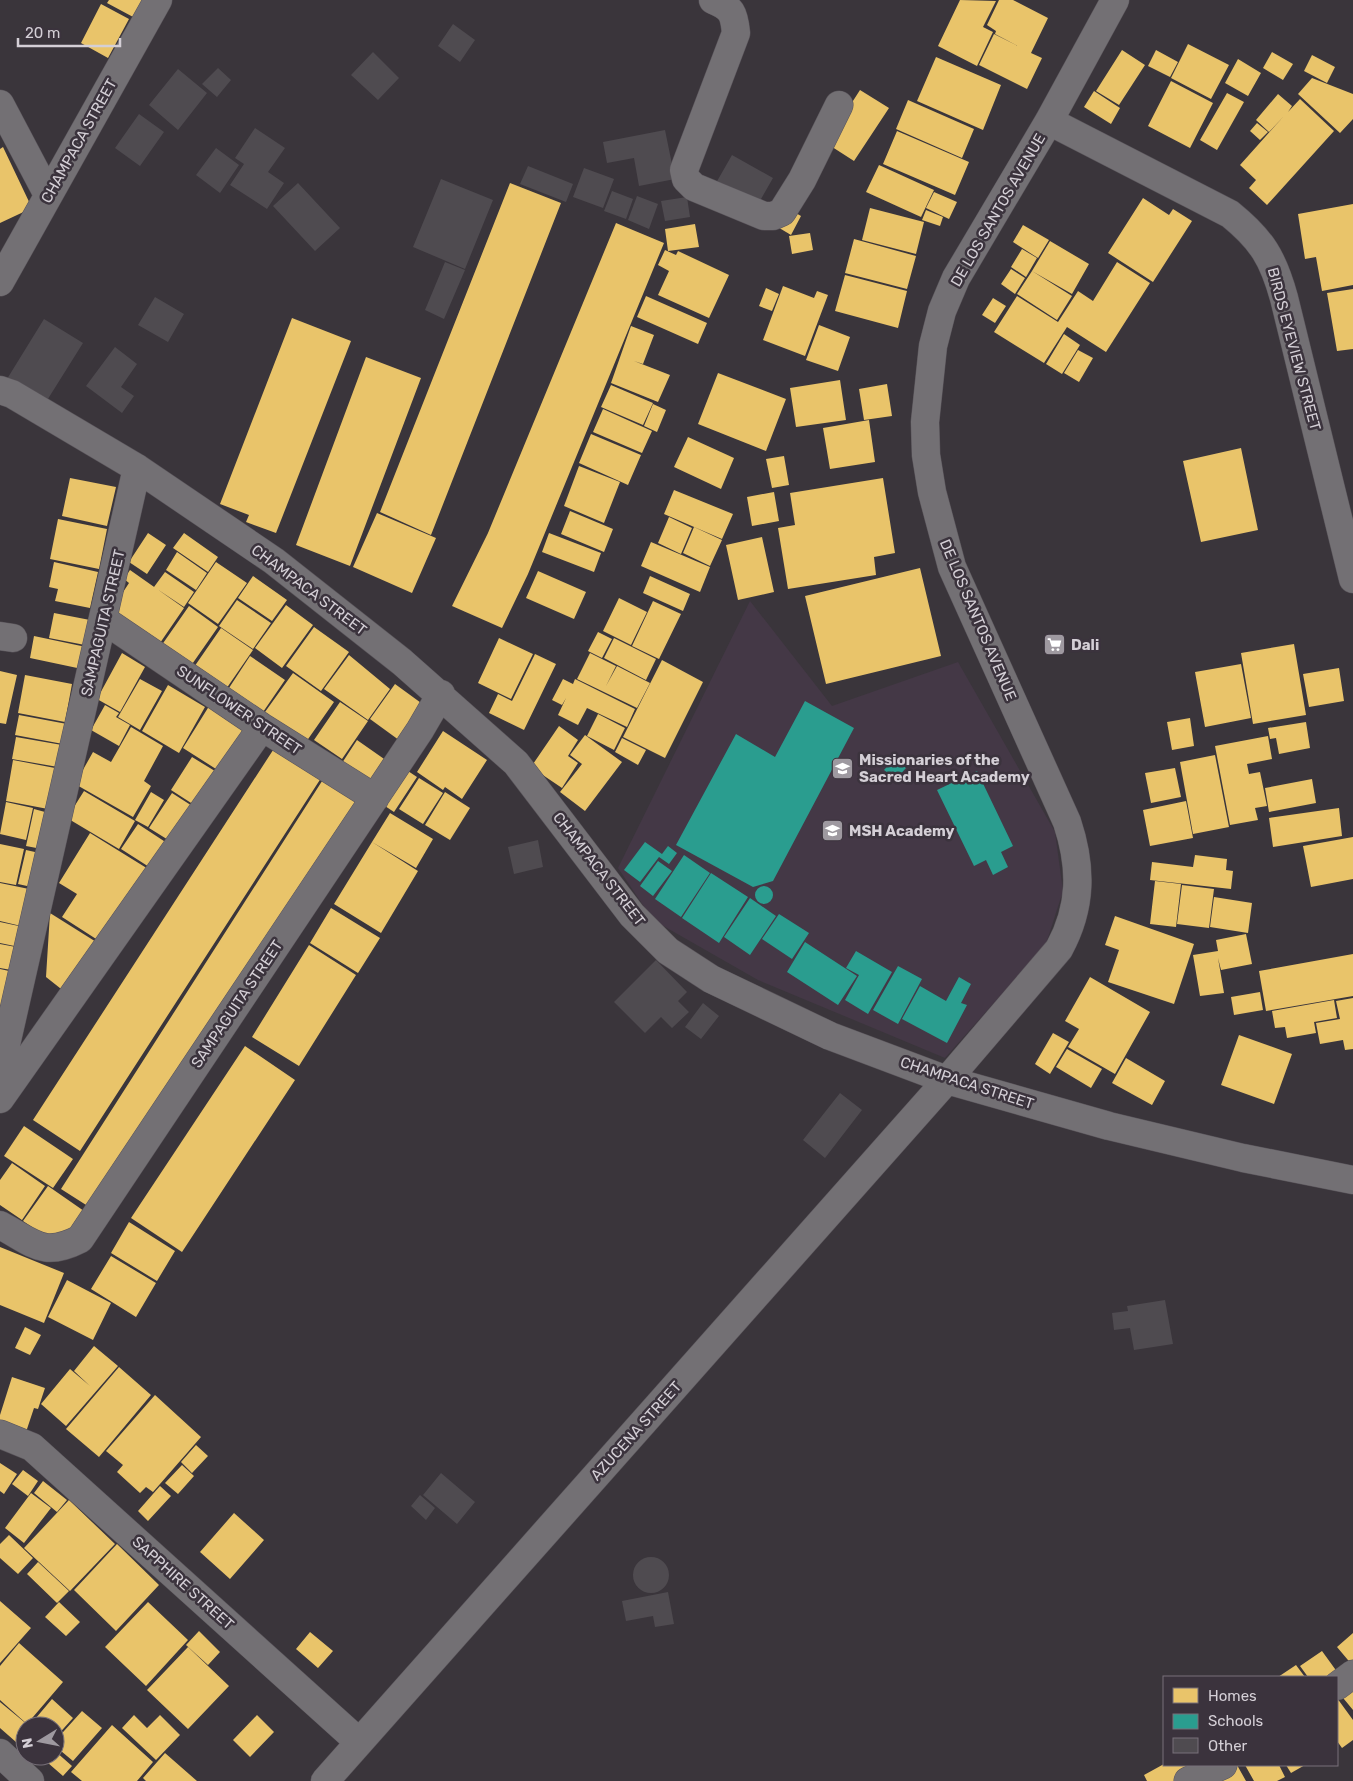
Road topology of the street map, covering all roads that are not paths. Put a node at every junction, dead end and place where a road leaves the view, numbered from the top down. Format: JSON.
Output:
{"nodes":[{"id":1,"x":158,"y":0,"type":"edge"},
{"id":2,"x":713,"y":0,"type":"edge"},
{"id":3,"x":1115,"y":0,"type":"edge"},
{"id":4,"x":0,"y":104,"type":"edge"},
{"id":5,"x":839,"y":105,"type":"dead end"},
{"id":6,"x":1049,"y":121,"type":"junction"},
{"id":7,"x":48,"y":196,"type":"junction"},
{"id":8,"x":0,"y":282,"type":"edge"},
{"id":9,"x":0,"y":390,"type":"edge"},
{"id":10,"x":137,"y":468,"type":"junction"},
{"id":11,"x":1353,"y":578,"type":"edge"},
{"id":12,"x":104,"y":620,"type":"junction"},
{"id":13,"x":441,"y":694,"type":"junction"},
{"id":14,"x":262,"y":727,"type":"junction"},
{"id":15,"x":375,"y":798,"type":"junction"},
{"id":16,"x":0,"y":1071,"type":"edge"},
{"id":17,"x":947,"y":1080,"type":"junction"},
{"id":18,"x":0,"y":1099,"type":"edge"},
{"id":19,"x":1353,"y":1180,"type":"edge"},
{"id":20,"x":0,"y":1225,"type":"edge"},
{"id":21,"x":0,"y":1434,"type":"edge"},
{"id":22,"x":1353,"y":1674,"type":"edge"},
{"id":23,"x":1338,"y":1685,"type":"edge"},
{"id":24,"x":359,"y":1742,"type":"junction"},
{"id":25,"x":0,"y":1753,"type":"edge"},
{"id":26,"x":1221,"y":1766,"type":"edge"},
{"id":27,"x":30,"y":1781,"type":"edge"},
{"id":28,"x":324,"y":1781,"type":"edge"},
{"id":29,"x":1188,"y":1781,"type":"edge"}],
"edges":[{"from":1,"to":7,"type":"street","name":"CHAMPACA STREET"},
{"from":2,"to":5,"type":"street"},
{"from":3,"to":6,"type":"street","name":"DE LOS SANTOS AVENUE"},
{"from":4,"to":7,"type":"street"},
{"from":6,"to":11,"type":"street","name":"BIRDS EYEVIEW STREET"},
{"from":6,"to":17,"type":"street","name":"DE LOS SANTOS AVENUE"},
{"from":7,"to":8,"type":"street","name":"CHAMPACA STREET"},
{"from":9,"to":10,"type":"street","name":"CHAMPACA STREET"},
{"from":10,"to":12,"type":"street","name":"SAMPAGUITA STREET"},
{"from":10,"to":13,"type":"street","name":"CHAMPACA STREET"},
{"from":12,"to":14,"type":"street","name":"SUNFLOWER STREET"},
{"from":12,"to":16,"type":"street","name":"SAMPAGUITA STREET"},
{"from":13,"to":15,"type":"street","name":"SAMPAGUITA STREET"},
{"from":13,"to":17,"type":"street","name":"CHAMPACA STREET"},
{"from":14,"to":15,"type":"street","name":"SUNFLOWER STREET"},
{"from":14,"to":18,"type":"street"},
{"from":15,"to":20,"type":"street","name":"SAMPAGUITA STREET"},
{"from":17,"to":19,"type":"street","name":"CHAMPACA STREET"},
{"from":17,"to":24,"type":"street","name":"AZUCENA STREET"},
{"from":21,"to":24,"type":"street","name":"SAPPHIRE STREET"},
{"from":22,"to":23,"type":"street"},
{"from":24,"to":28,"type":"street","name":"AZUCENA STREET"},
{"from":25,"to":27,"type":"street"},
{"from":26,"to":29,"type":"street"}]}
